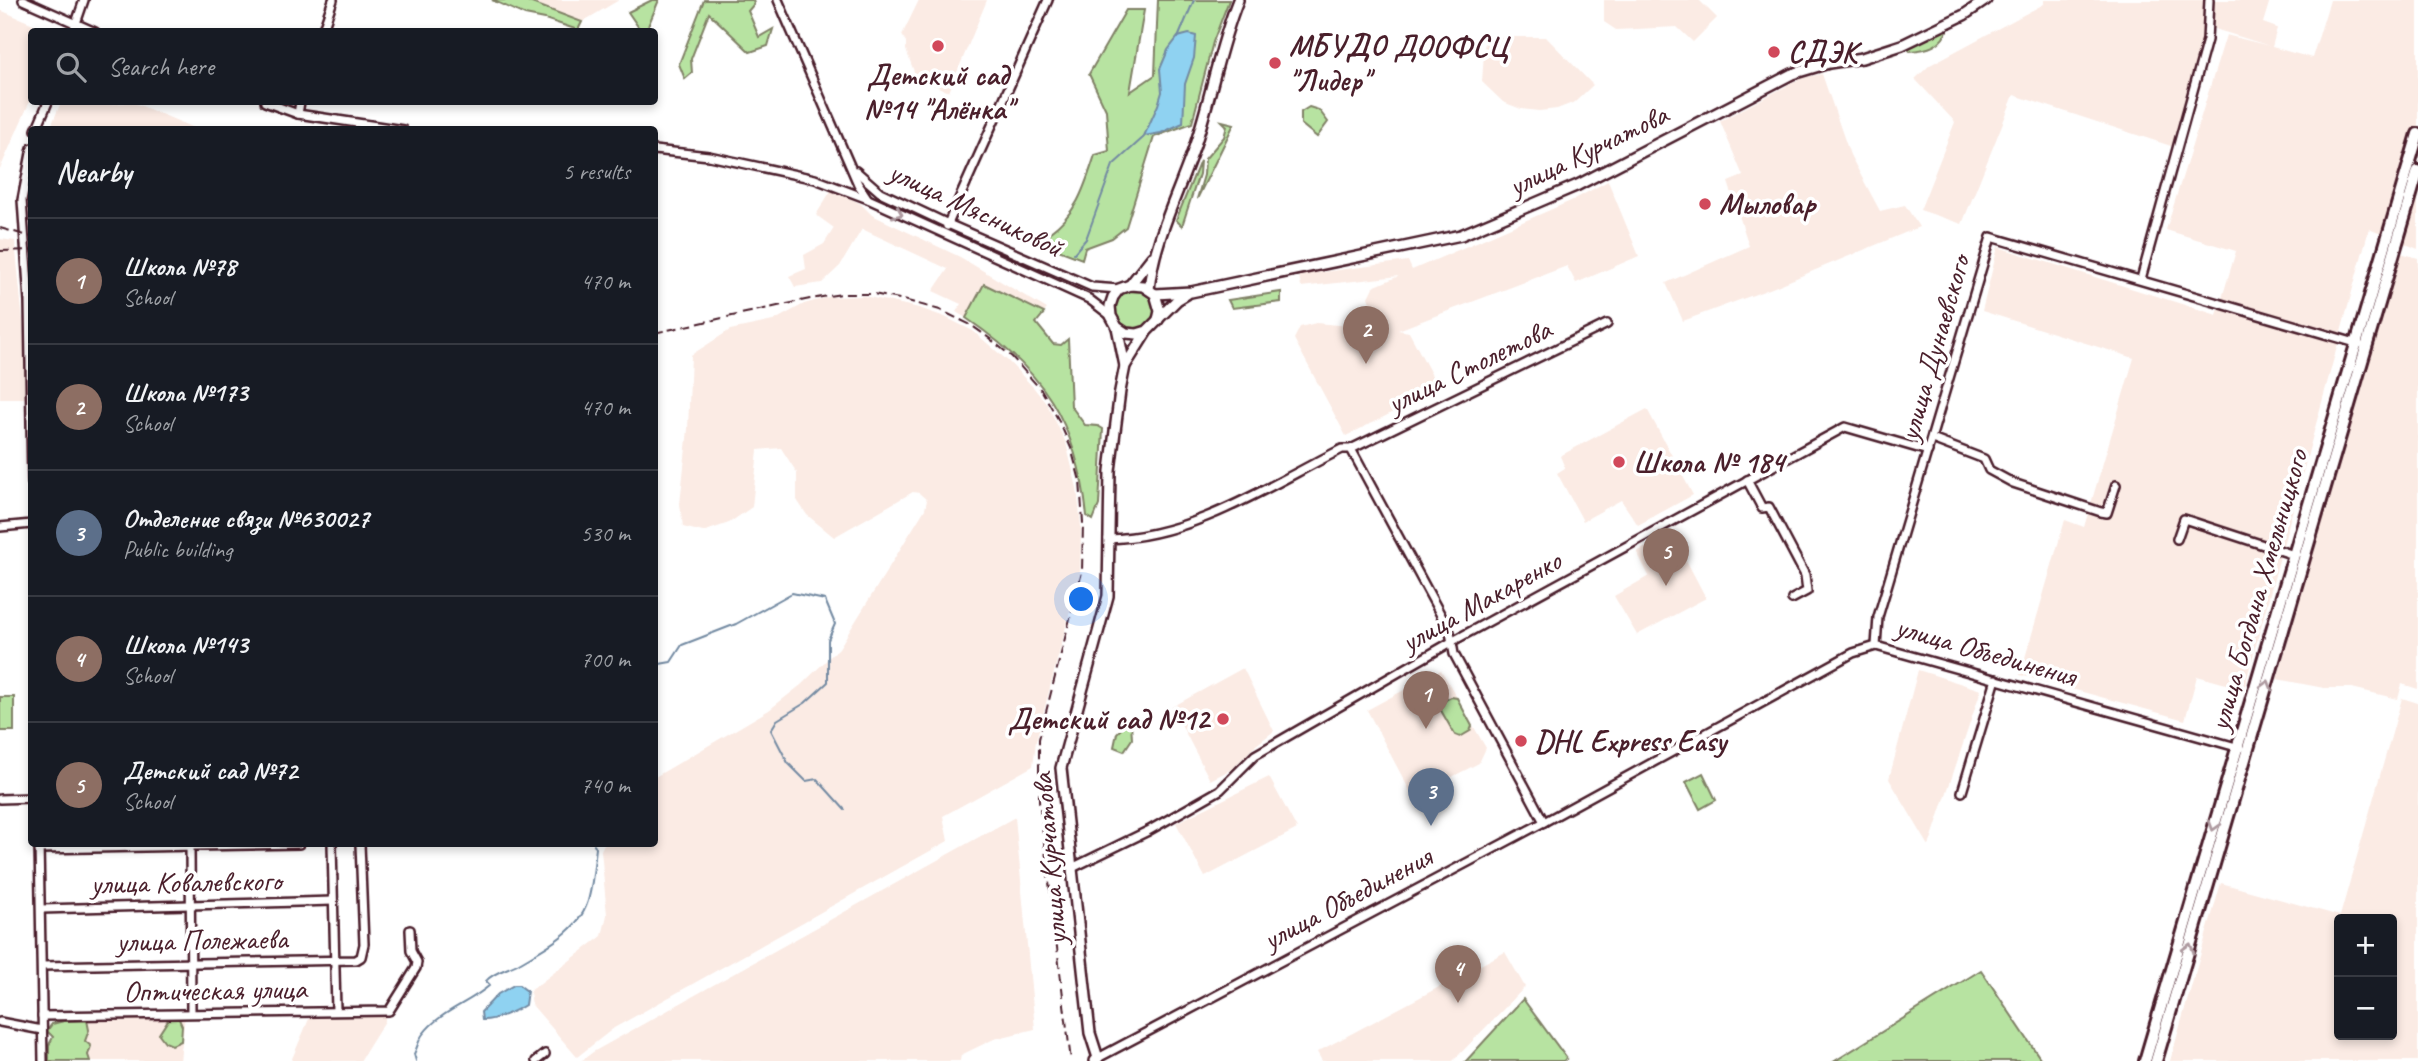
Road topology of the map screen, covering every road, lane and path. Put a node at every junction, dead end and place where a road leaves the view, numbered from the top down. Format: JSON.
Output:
{"nodes":[{"id":1,"x":23,"y":0,"type":"edge"},
{"id":2,"x":84,"y":0,"type":"edge"},
{"id":3,"x":333,"y":0,"type":"edge"},
{"id":4,"x":778,"y":0,"type":"edge"},
{"id":5,"x":1048,"y":0,"type":"edge"},
{"id":6,"x":1238,"y":0,"type":"edge"},
{"id":7,"x":1986,"y":0,"type":"edge"},
{"id":8,"x":2208,"y":0,"type":"edge"},
{"id":9,"x":74,"y":28,"type":"edge"},
{"id":10,"x":322,"y":28,"type":"edge"},
{"id":11,"x":47,"y":105,"type":"edge"},
{"id":12,"x":273,"y":105,"type":"edge"},
{"id":13,"x":300,"y":105,"type":"edge"},
{"id":14,"x":298,"y":114,"type":"junction"},
{"id":15,"x":38,"y":126,"type":"edge"},
{"id":16,"x":377,"y":126,"type":"edge"},
{"id":17,"x":2418,"y":134,"type":"edge"},
{"id":18,"x":658,"y":150,"type":"edge"},
{"id":19,"x":853,"y":168,"type":"junction"},
{"id":20,"x":28,"y":169,"type":"edge"},
{"id":21,"x":2418,"y":171,"type":"edge"},
{"id":22,"x":868,"y":200,"type":"junction"},
{"id":23,"x":948,"y":224,"type":"junction"},
{"id":24,"x":944,"y":233,"type":"junction"},
{"id":25,"x":1157,"y":250,"type":"junction"},
{"id":26,"x":2141,"y":279,"type":"junction"},
{"id":27,"x":1130,"y":285,"type":"junction"},
{"id":28,"x":28,"y":286,"type":"edge"},
{"id":29,"x":1119,"y":289,"type":"junction"},
{"id":30,"x":1152,"y":291,"type":"junction"},
{"id":31,"x":1191,"y":292,"type":"junction"},
{"id":32,"x":1111,"y":316,"type":"junction"},
{"id":33,"x":1158,"y":320,"type":"junction"},
{"id":34,"x":1606,"y":324,"type":"dead end"},
{"id":35,"x":1117,"y":327,"type":"junction"},
{"id":36,"x":1147,"y":331,"type":"junction"},
{"id":37,"x":2361,"y":344,"type":"junction"},
{"id":38,"x":1125,"y":366,"type":"junction"},
{"id":39,"x":1932,"y":439,"type":"junction"},
{"id":40,"x":1351,"y":449,"type":"junction"},
{"id":41,"x":1928,"y":451,"type":"junction"},
{"id":42,"x":1747,"y":480,"type":"junction"},
{"id":43,"x":2116,"y":485,"type":"dead end"},
{"id":44,"x":28,"y":524,"type":"edge"},
{"id":45,"x":0,"y":527,"type":"edge"},
{"id":46,"x":1108,"y":539,"type":"junction"},
{"id":47,"x":2177,"y":539,"type":"dead end"},
{"id":48,"x":2294,"y":555,"type":"junction"},
{"id":49,"x":1792,"y":599,"type":"dead end"},
{"id":50,"x":1453,"y":641,"type":"junction"},
{"id":51,"x":1876,"y":646,"type":"junction"},
{"id":52,"x":1996,"y":679,"type":"junction"},
{"id":53,"x":2242,"y":749,"type":"junction"},
{"id":54,"x":1962,"y":792,"type":"dead end"},
{"id":55,"x":28,"y":798,"type":"edge"},
{"id":56,"x":0,"y":799,"type":"edge"},
{"id":57,"x":1544,"y":822,"type":"junction"},
{"id":58,"x":39,"y":847,"type":"edge"},
{"id":59,"x":190,"y":847,"type":"edge"},
{"id":60,"x":332,"y":847,"type":"edge"},
{"id":61,"x":360,"y":847,"type":"edge"},
{"id":62,"x":1072,"y":868,"type":"junction"},
{"id":63,"x":333,"y":901,"type":"junction"},
{"id":64,"x":190,"y":904,"type":"junction"},
{"id":65,"x":41,"y":909,"type":"junction"},
{"id":66,"x":410,"y":930,"type":"dead end"},
{"id":67,"x":336,"y":960,"type":"junction"},
{"id":68,"x":190,"y":963,"type":"junction"},
{"id":69,"x":42,"y":966,"type":"junction"},
{"id":70,"x":2169,"y":996,"type":"junction"},
{"id":71,"x":336,"y":1010,"type":"junction"},
{"id":72,"x":191,"y":1012,"type":"junction"},
{"id":73,"x":42,"y":1016,"type":"junction"},
{"id":74,"x":0,"y":1022,"type":"edge"},
{"id":75,"x":42,"y":1030,"type":"junction"},
{"id":76,"x":545,"y":1054,"type":"dead end"},
{"id":77,"x":1096,"y":1060,"type":"edge"},
{"id":78,"x":43,"y":1061,"type":"edge"},
{"id":79,"x":536,"y":1061,"type":"edge"},
{"id":80,"x":2145,"y":1061,"type":"edge"},
{"id":81,"x":2156,"y":1061,"type":"edge"}],
"edges":[{"from":1,"to":9,"type":"street"},
{"from":2,"to":9,"type":"street"},
{"from":3,"to":10,"type":"street"},
{"from":4,"to":19,"type":"street"},
{"from":5,"to":23,"type":"street"},
{"from":6,"to":25,"type":"main road"},
{"from":7,"to":31,"type":"main road","name":"улица Курчатова"},
{"from":8,"to":26,"type":"street"},
{"from":11,"to":15,"type":"street"},
{"from":12,"to":14,"type":"street"},
{"from":13,"to":14,"type":"street"},
{"from":14,"to":16,"type":"street"},
{"from":17,"to":37,"type":"highway","name":"улица Богдана Хмельницкого"},
{"from":18,"to":22,"type":"street","name":"улица Мясниковой"},
{"from":19,"to":22,"type":"street","name":"улица Мясниковой"},
{"from":19,"to":23,"type":"street","name":"улица Мясниковой"},
{"from":20,"to":28,"type":"street"},
{"from":21,"to":37,"type":"highway","name":"улица Богдана Хмельницкого"},
{"from":22,"to":24,"type":"street","name":"улица Мясниковой","one_way":true},
{"from":23,"to":24,"type":"street"},
{"from":23,"to":29,"type":"street","name":"улица Мясниковой"},
{"from":24,"to":32,"type":"street","name":"улица Мясниковой"},
{"from":25,"to":27,"type":"main road"},
{"from":25,"to":30,"type":"main road"},
{"from":26,"to":37,"type":"street","name":"улица Дунаевского"},
{"from":26,"to":39,"type":"street","name":"улица Дунаевского"},
{"from":27,"to":29,"type":"main road"},
{"from":27,"to":30,"type":"main road"},
{"from":29,"to":32,"type":"main road"},
{"from":30,"to":31,"type":"main road","name":"улица Курчатова"},
{"from":30,"to":33,"type":"main road"},
{"from":31,"to":33,"type":"main road"},
{"from":32,"to":35,"type":"main road"},
{"from":33,"to":36,"type":"main road"},
{"from":34,"to":40,"type":"street","name":"улица Столетова"},
{"from":35,"to":36,"type":"main road"},
{"from":35,"to":38,"type":"main road","name":"улица Курчатова"},
{"from":36,"to":38,"type":"main road","name":"улица Курчатова"},
{"from":37,"to":48,"type":"highway","name":"улица Богдана Хмельницкого"},
{"from":53,"to":37,"type":"highway","name":"улица Богдана Хмельницкого","one_way":true},
{"from":38,"to":46,"type":"main road","name":"улица Курчатова"},
{"from":39,"to":41,"type":"street","name":"улица Дунаевского"},
{"from":39,"to":43,"type":"street"},
{"from":40,"to":46,"type":"street","name":"улица Столетова"},
{"from":40,"to":50,"type":"street"},
{"from":41,"to":42,"type":"street","name":"улица Макаренко"},
{"from":41,"to":51,"type":"street","name":"улица Дунаевского"},
{"from":42,"to":49,"type":"street"},
{"from":42,"to":50,"type":"street","name":"улица Макаренко"},
{"from":44,"to":45,"type":"street"},
{"from":46,"to":62,"type":"main road","name":"улица Курчатова"},
{"from":47,"to":48,"type":"street"},
{"from":48,"to":53,"type":"highway","name":"улица Богдана Хмельницкого"},
{"from":50,"to":57,"type":"street"},
{"from":50,"to":62,"type":"street","name":"улица Макаренко"},
{"from":51,"to":52,"type":"street","name":"улица Объединения"},
{"from":51,"to":57,"type":"street","name":"улица Объединения"},
{"from":52,"to":53,"type":"street","name":"улица Объединения"},
{"from":52,"to":54,"type":"street"},
{"from":53,"to":70,"type":"highway","name":"улица Богдана Хмельницкого"},
{"from":55,"to":56,"type":"street"},
{"from":57,"to":77,"type":"street","name":"улица Объединения"},
{"from":58,"to":65,"type":"street"},
{"from":59,"to":64,"type":"street"},
{"from":60,"to":63,"type":"street"},
{"from":61,"to":67,"type":"street","name":"улица Полежаева"},
{"from":62,"to":77,"type":"main road","name":"улица Курчатова"},
{"from":63,"to":64,"type":"street","name":"улица Ковалевского"},
{"from":63,"to":67,"type":"street"},
{"from":64,"to":65,"type":"street","name":"улица Ковалевского"},
{"from":64,"to":68,"type":"street"},
{"from":65,"to":69,"type":"street"},
{"from":66,"to":71,"type":"street","name":"Оптическая улица"},
{"from":67,"to":68,"type":"street","name":"улица Полежаева"},
{"from":67,"to":71,"type":"street"},
{"from":68,"to":69,"type":"street","name":"улица Полежаева"},
{"from":68,"to":72,"type":"street"},
{"from":69,"to":73,"type":"street"},
{"from":70,"to":80,"type":"highway","name":"улица Богдана Хмельницкого"},
{"from":70,"to":81,"type":"highway","name":"улица Богдана Хмельницкого"},
{"from":71,"to":72,"type":"street","name":"Оптическая улица"},
{"from":72,"to":73,"type":"street","name":"Оптическая улица"},
{"from":73,"to":75,"type":"street"},
{"from":74,"to":75,"type":"street"},
{"from":75,"to":78,"type":"street"},
{"from":76,"to":79,"type":"street"}]}
